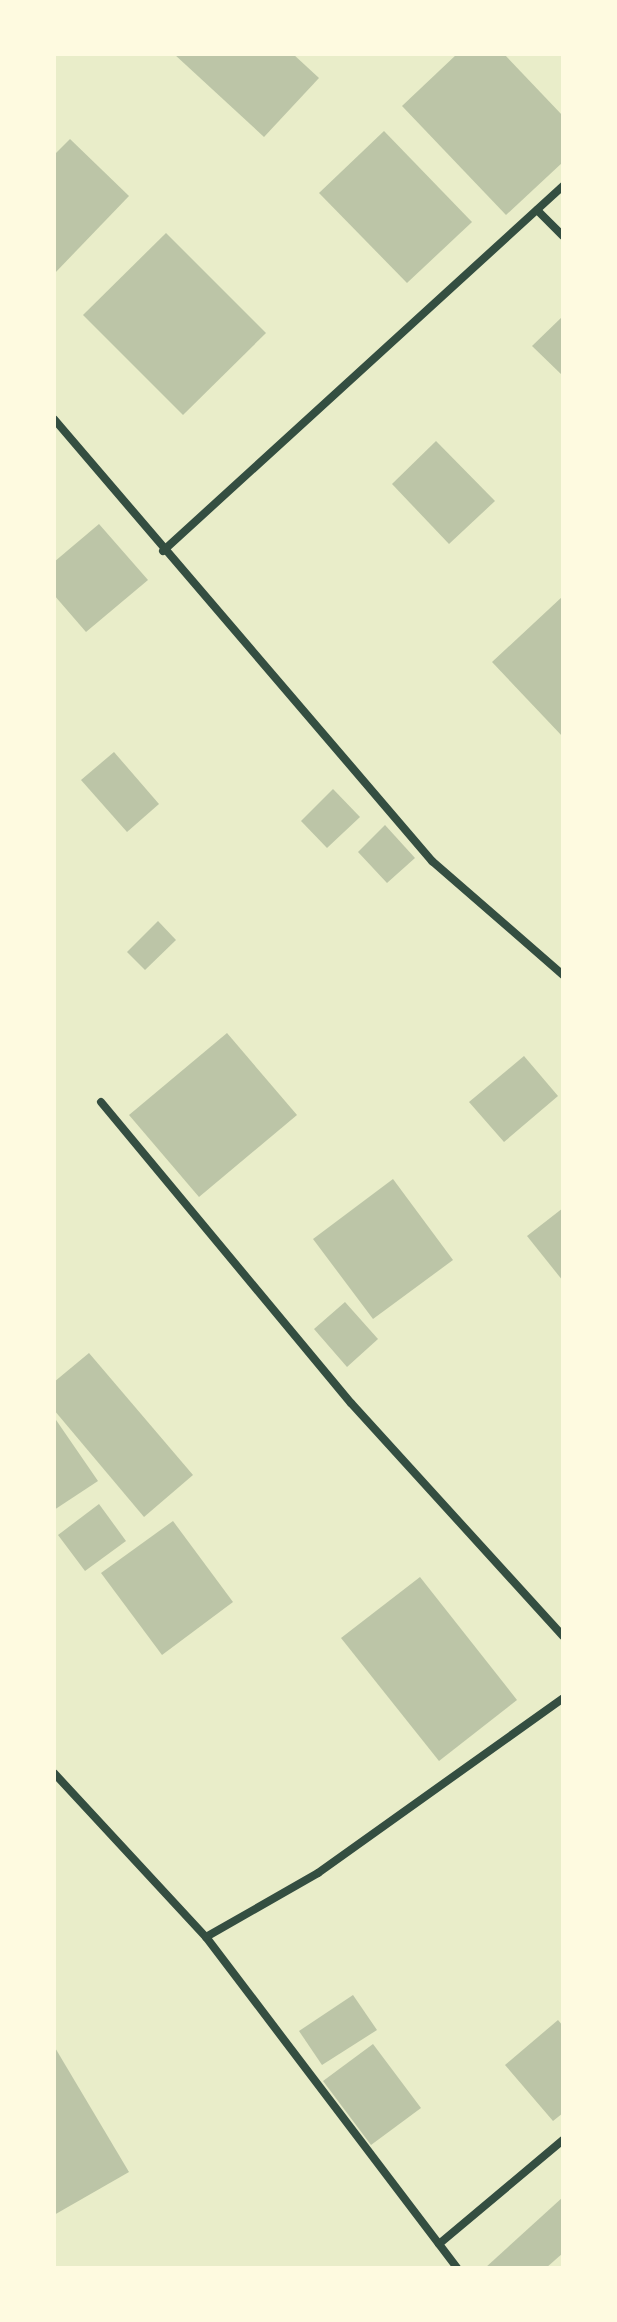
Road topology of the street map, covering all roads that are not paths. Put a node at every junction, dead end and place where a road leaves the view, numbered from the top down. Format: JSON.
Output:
{"nodes":[{"id":1,"x":563,"y":186,"type":"edge"},
{"id":2,"x":537,"y":210,"type":"junction"},
{"id":3,"x":563,"y":236,"type":"edge"},
{"id":4,"x":54,"y":419,"type":"edge"},
{"id":5,"x":163,"y":551,"type":"junction"},
{"id":6,"x":563,"y":975,"type":"edge"},
{"id":7,"x":101,"y":1102,"type":"dead end"},
{"id":8,"x":563,"y":1636,"type":"edge"},
{"id":9,"x":563,"y":1698,"type":"edge"},
{"id":10,"x":54,"y":1773,"type":"edge"},
{"id":11,"x":206,"y":1937,"type":"junction"},
{"id":12,"x":563,"y":2140,"type":"edge"},
{"id":13,"x":439,"y":2244,"type":"junction"},
{"id":14,"x":457,"y":2268,"type":"edge"}],
"edges":[{"from":1,"to":2,"type":"street"},
{"from":2,"to":3,"type":"street"},
{"from":2,"to":5,"type":"street"},
{"from":4,"to":5,"type":"street"},
{"from":5,"to":6,"type":"street"},
{"from":7,"to":8,"type":"street"},
{"from":9,"to":11,"type":"street"},
{"from":10,"to":11,"type":"street"},
{"from":11,"to":13,"type":"street"},
{"from":12,"to":13,"type":"street"},
{"from":13,"to":14,"type":"street"}]}
